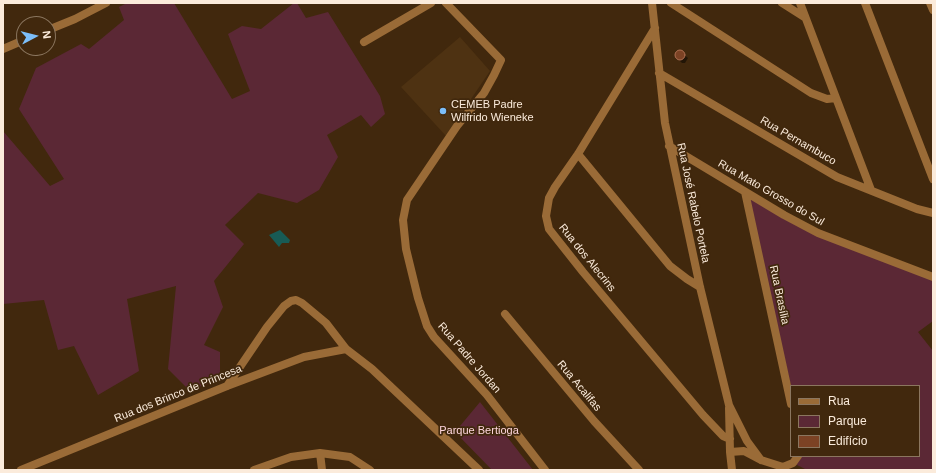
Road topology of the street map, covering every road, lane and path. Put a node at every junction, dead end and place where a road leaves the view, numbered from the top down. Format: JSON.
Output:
{"nodes":[{"id":1,"x":106,"y":3,"type":"edge"},
{"id":2,"x":431,"y":3,"type":"edge"},
{"id":3,"x":446,"y":3,"type":"edge"},
{"id":4,"x":652,"y":3,"type":"edge"},
{"id":5,"x":671,"y":3,"type":"edge"},
{"id":6,"x":782,"y":3,"type":"edge"},
{"id":7,"x":800,"y":3,"type":"edge"},
{"id":8,"x":865,"y":3,"type":"edge"},
{"id":9,"x":930,"y":3,"type":"edge"},
{"id":10,"x":933,"y":10,"type":"edge"},
{"id":11,"x":804,"y":17,"type":"junction"},
{"id":12,"x":56,"y":27,"type":"edge"},
{"id":13,"x":655,"y":28,"type":"junction"},
{"id":14,"x":364,"y":42,"type":"dead end"},
{"id":15,"x":16,"y":43,"type":"edge"},
{"id":16,"x":3,"y":49,"type":"edge"},
{"id":17,"x":660,"y":73,"type":"junction"},
{"id":18,"x":836,"y":98,"type":"junction"},
{"id":19,"x":670,"y":146,"type":"junction"},
{"id":20,"x":578,"y":154,"type":"junction"},
{"id":21,"x":933,"y":180,"type":"edge"},
{"id":22,"x":871,"y":190,"type":"junction"},
{"id":23,"x":745,"y":192,"type":"junction"},
{"id":24,"x":933,"y":213,"type":"edge"},
{"id":25,"x":933,"y":277,"type":"edge"},
{"id":26,"x":700,"y":287,"type":"junction"},
{"id":27,"x":505,"y":314,"type":"dead end"},
{"id":28,"x":346,"y":349,"type":"junction"},
{"id":29,"x":227,"y":386,"type":"junction"},
{"id":30,"x":790,"y":399,"type":"edge"},
{"id":31,"x":729,"y":405,"type":"junction"},
{"id":32,"x":730,"y":439,"type":"junction"},
{"id":33,"x":730,"y":452,"type":"junction"},
{"id":34,"x":320,"y":453,"type":"junction"},
{"id":35,"x":797,"y":457,"type":"edge"},
{"id":36,"x":761,"y":460,"type":"junction"},
{"id":37,"x":634,"y":467,"type":"edge"},
{"id":38,"x":21,"y":470,"type":"edge"},
{"id":39,"x":254,"y":470,"type":"edge"},
{"id":40,"x":322,"y":470,"type":"edge"},
{"id":41,"x":370,"y":470,"type":"edge"},
{"id":42,"x":479,"y":470,"type":"edge"},
{"id":43,"x":545,"y":470,"type":"edge"},
{"id":44,"x":639,"y":470,"type":"edge"},
{"id":45,"x":732,"y":470,"type":"edge"}],
"edges":[{"from":1,"to":12,"type":"street"},
{"from":2,"to":14,"type":"street"},
{"from":3,"to":43,"type":"street","name":"Rua Padre Jordan"},
{"from":4,"to":13,"type":"street","name":"Rua José Rabelo Portela"},
{"from":5,"to":18,"type":"street"},
{"from":6,"to":11,"type":"street"},
{"from":7,"to":11,"type":"street"},
{"from":8,"to":21,"type":"street"},
{"from":9,"to":10,"type":"street"},
{"from":11,"to":18,"type":"street"},
{"from":13,"to":17,"type":"street","name":"Rua José Rabelo Portela"},
{"from":13,"to":20,"type":"street","name":"Rua dos Alecrins"},
{"from":15,"to":16,"type":"street"},
{"from":17,"to":19,"type":"street","name":"Rua José Rabelo Portela"},
{"from":17,"to":22,"type":"street","name":"Rua Pernambuco"},
{"from":18,"to":22,"type":"street"},
{"from":19,"to":23,"type":"street","name":"Rua Mato Grosso do Sul"},
{"from":19,"to":26,"type":"street","name":"Rua José Rabelo Portela"},
{"from":20,"to":26,"type":"street"},
{"from":20,"to":32,"type":"street","name":"Rua dos Alecrins"},
{"from":22,"to":24,"type":"street","name":"Rua Pernambuco"},
{"from":23,"to":25,"type":"street","name":"Rua Mato Grosso do Sul"},
{"from":23,"to":30,"type":"street","name":"Rua Brasília"},
{"from":26,"to":31,"type":"street","name":"Rua José Rabelo Portela"},
{"from":27,"to":37,"type":"street","name":"Rua Acalifas"},
{"from":28,"to":29,"type":"street","name":"Rua dos Brinco de Princesa"},
{"from":28,"to":29,"type":"street"},
{"from":28,"to":42,"type":"street"},
{"from":29,"to":38,"type":"street","name":"Rua dos Brinco de Princesa"},
{"from":31,"to":32,"type":"street"},
{"from":31,"to":36,"type":"street"},
{"from":32,"to":33,"type":"street"},
{"from":33,"to":36,"type":"street"},
{"from":33,"to":45,"type":"street"},
{"from":34,"to":39,"type":"street"},
{"from":34,"to":40,"type":"street"},
{"from":34,"to":41,"type":"street"},
{"from":35,"to":36,"type":"street"},
{"from":37,"to":44,"type":"street","name":"Rua Acalifas"}]}
